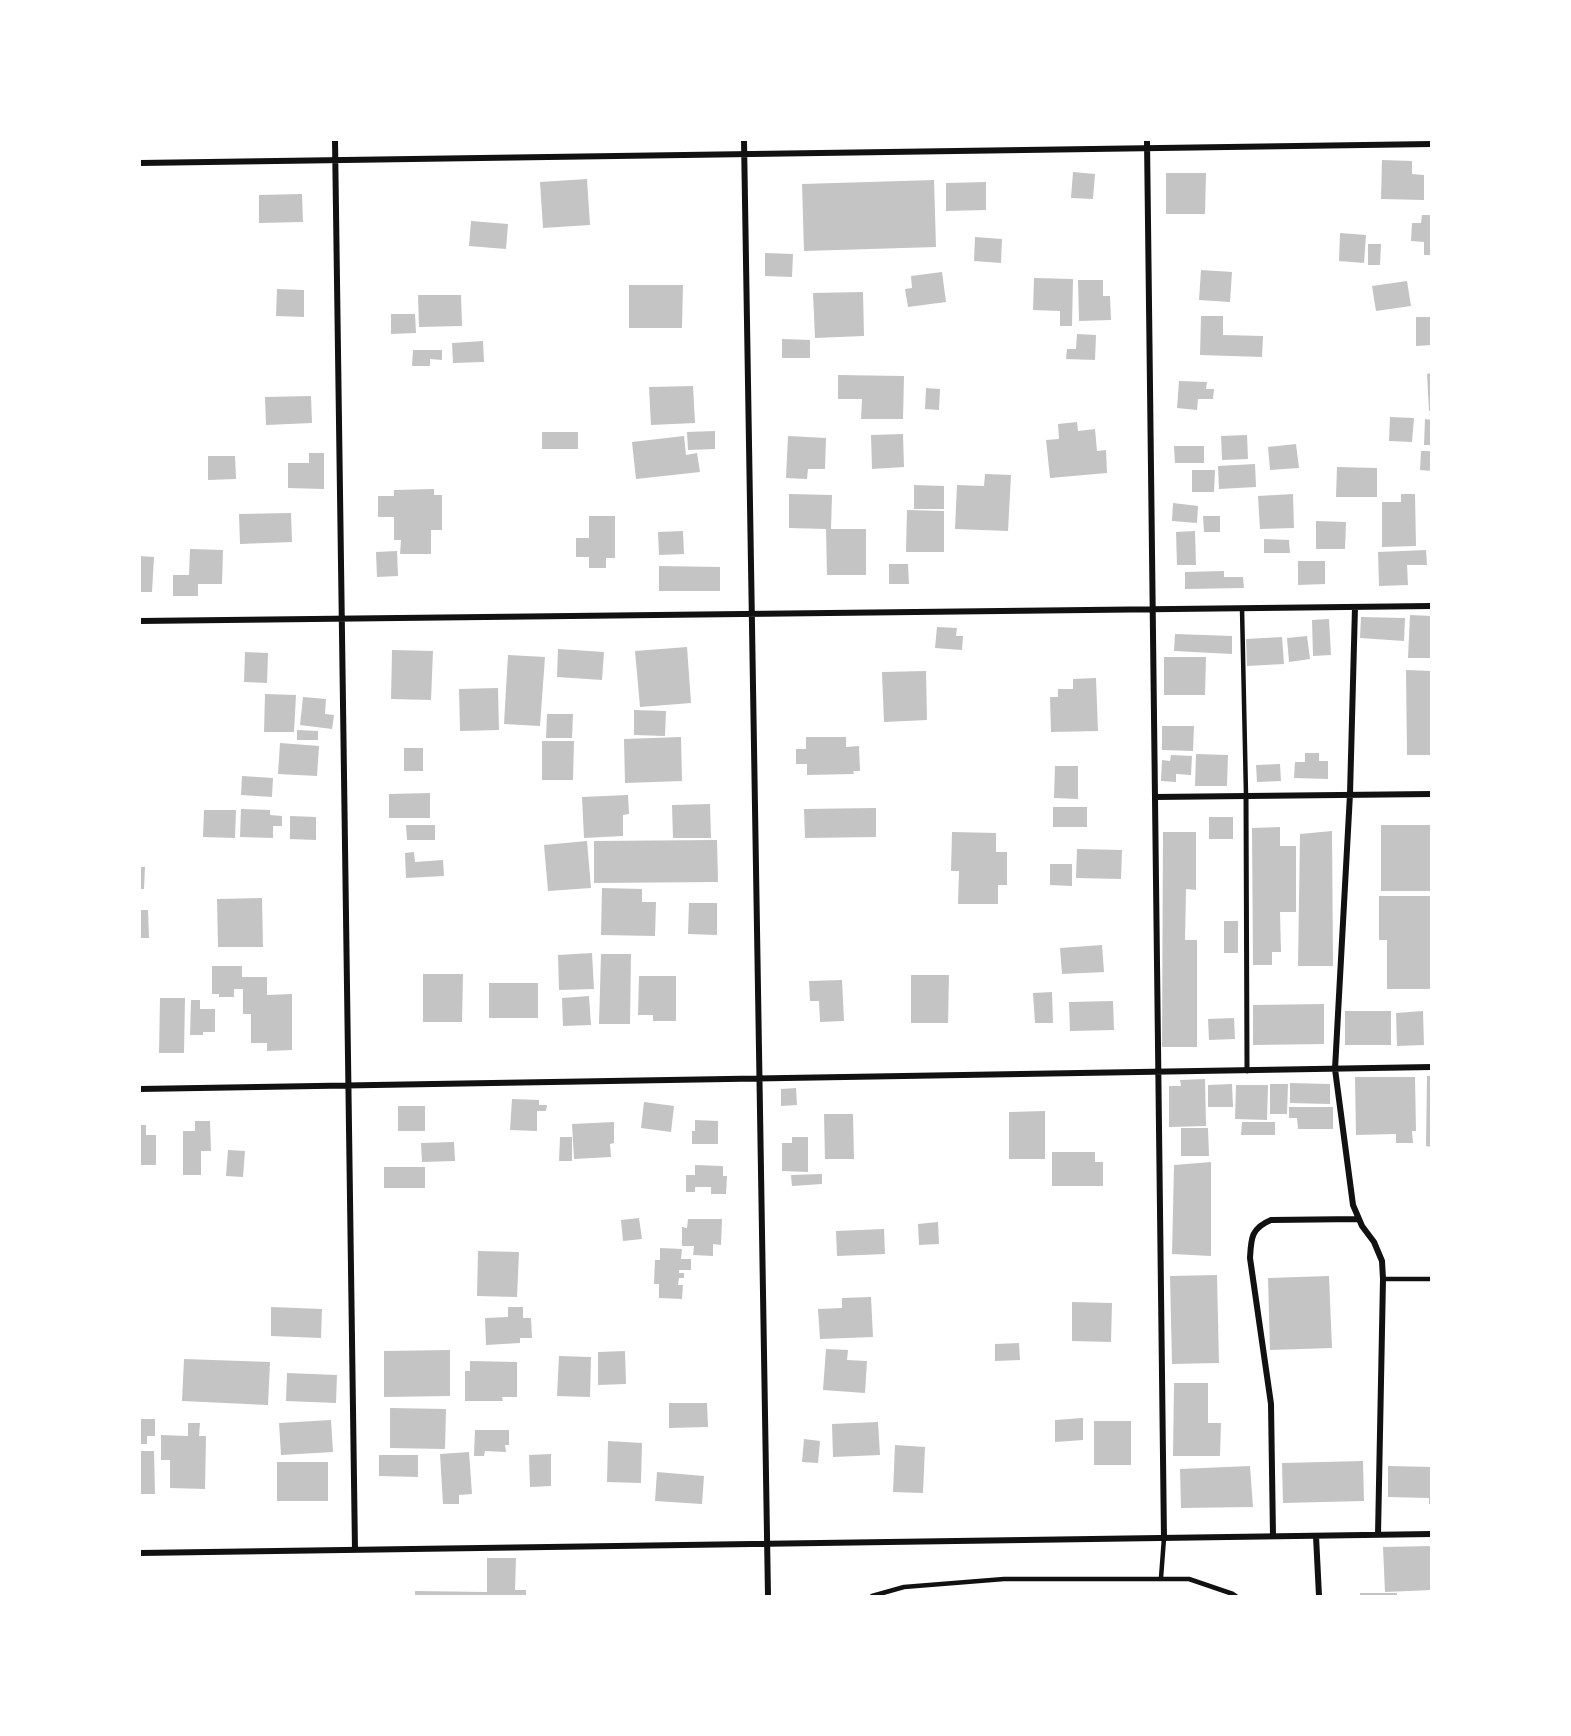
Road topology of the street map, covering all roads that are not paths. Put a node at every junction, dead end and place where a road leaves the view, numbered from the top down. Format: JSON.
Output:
{"nodes":[{"id":1,"x":335,"y":140,"type":"edge"},
{"id":2,"x":744,"y":140,"type":"edge"},
{"id":3,"x":1147,"y":140,"type":"edge"},
{"id":4,"x":1431,"y":144,"type":"edge"},
{"id":5,"x":1147,"y":148,"type":"junction"},
{"id":6,"x":744,"y":154,"type":"junction"},
{"id":7,"x":335,"y":160,"type":"junction"},
{"id":8,"x":140,"y":163,"type":"edge"},
{"id":9,"x":1431,"y":606,"type":"edge"},
{"id":10,"x":1354,"y":607,"type":"junction"},
{"id":11,"x":1242,"y":608,"type":"junction"},
{"id":12,"x":1153,"y":609,"type":"junction"},
{"id":13,"x":752,"y":614,"type":"junction"},
{"id":14,"x":342,"y":619,"type":"junction"},
{"id":15,"x":140,"y":621,"type":"edge"},
{"id":16,"x":1350,"y":794,"type":"junction"},
{"id":17,"x":1431,"y":794,"type":"edge"},
{"id":18,"x":1246,"y":795,"type":"junction"},
{"id":19,"x":1155,"y":797,"type":"junction"},
{"id":20,"x":1431,"y":1067,"type":"edge"},
{"id":21,"x":1335,"y":1069,"type":"junction"},
{"id":22,"x":1246,"y":1071,"type":"junction"},
{"id":23,"x":1158,"y":1072,"type":"junction"},
{"id":24,"x":759,"y":1078,"type":"junction"},
{"id":25,"x":349,"y":1086,"type":"junction"},
{"id":26,"x":140,"y":1089,"type":"edge"},
{"id":27,"x":1359,"y":1219,"type":"junction"},
{"id":28,"x":1383,"y":1279,"type":"junction"},
{"id":29,"x":1431,"y":1280,"type":"edge"},
{"id":30,"x":1431,"y":1534,"type":"edge"},
{"id":31,"x":1378,"y":1535,"type":"junction"},
{"id":32,"x":1273,"y":1536,"type":"junction"},
{"id":33,"x":1316,"y":1536,"type":"junction"},
{"id":34,"x":1164,"y":1538,"type":"junction"},
{"id":35,"x":767,"y":1544,"type":"junction"},
{"id":36,"x":356,"y":1550,"type":"junction"},
{"id":37,"x":140,"y":1553,"type":"edge"},
{"id":38,"x":1161,"y":1578,"type":"junction"},
{"id":39,"x":768,"y":1596,"type":"edge"},
{"id":40,"x":872,"y":1596,"type":"edge"},
{"id":41,"x":1236,"y":1596,"type":"edge"},
{"id":42,"x":1319,"y":1596,"type":"edge"}],
"edges":[{"from":1,"to":7,"type":"street"},
{"from":2,"to":6,"type":"street"},
{"from":3,"to":5,"type":"street"},
{"from":4,"to":5,"type":"street"},
{"from":5,"to":6,"type":"street"},
{"from":5,"to":12,"type":"street"},
{"from":6,"to":7,"type":"street"},
{"from":6,"to":13,"type":"street"},
{"from":7,"to":8,"type":"street"},
{"from":7,"to":14,"type":"street"},
{"from":9,"to":10,"type":"street"},
{"from":10,"to":11,"type":"street"},
{"from":10,"to":16,"type":"street"},
{"from":11,"to":12,"type":"street"},
{"from":11,"to":18,"type":"lane"},
{"from":12,"to":13,"type":"street"},
{"from":12,"to":19,"type":"street"},
{"from":13,"to":14,"type":"street"},
{"from":13,"to":24,"type":"street"},
{"from":14,"to":15,"type":"street"},
{"from":14,"to":25,"type":"street"},
{"from":16,"to":17,"type":"street"},
{"from":16,"to":18,"type":"street"},
{"from":16,"to":21,"type":"street"},
{"from":18,"to":19,"type":"street"},
{"from":18,"to":22,"type":"street"},
{"from":19,"to":23,"type":"street"},
{"from":20,"to":21,"type":"street"},
{"from":21,"to":22,"type":"street"},
{"from":21,"to":27,"type":"street"},
{"from":22,"to":23,"type":"street"},
{"from":23,"to":24,"type":"street"},
{"from":23,"to":34,"type":"street"},
{"from":24,"to":25,"type":"street"},
{"from":24,"to":35,"type":"street"},
{"from":25,"to":26,"type":"street"},
{"from":25,"to":36,"type":"street"},
{"from":27,"to":28,"type":"street"},
{"from":27,"to":32,"type":"street"},
{"from":28,"to":29,"type":"lane"},
{"from":28,"to":31,"type":"street"},
{"from":30,"to":31,"type":"street"},
{"from":31,"to":33,"type":"street"},
{"from":32,"to":33,"type":"street"},
{"from":32,"to":34,"type":"street"},
{"from":33,"to":42,"type":"street"},
{"from":34,"to":35,"type":"street"},
{"from":34,"to":38,"type":"lane"},
{"from":35,"to":36,"type":"street"},
{"from":35,"to":39,"type":"street"},
{"from":36,"to":37,"type":"street"},
{"from":38,"to":40,"type":"lane"},
{"from":38,"to":41,"type":"lane"}]}
